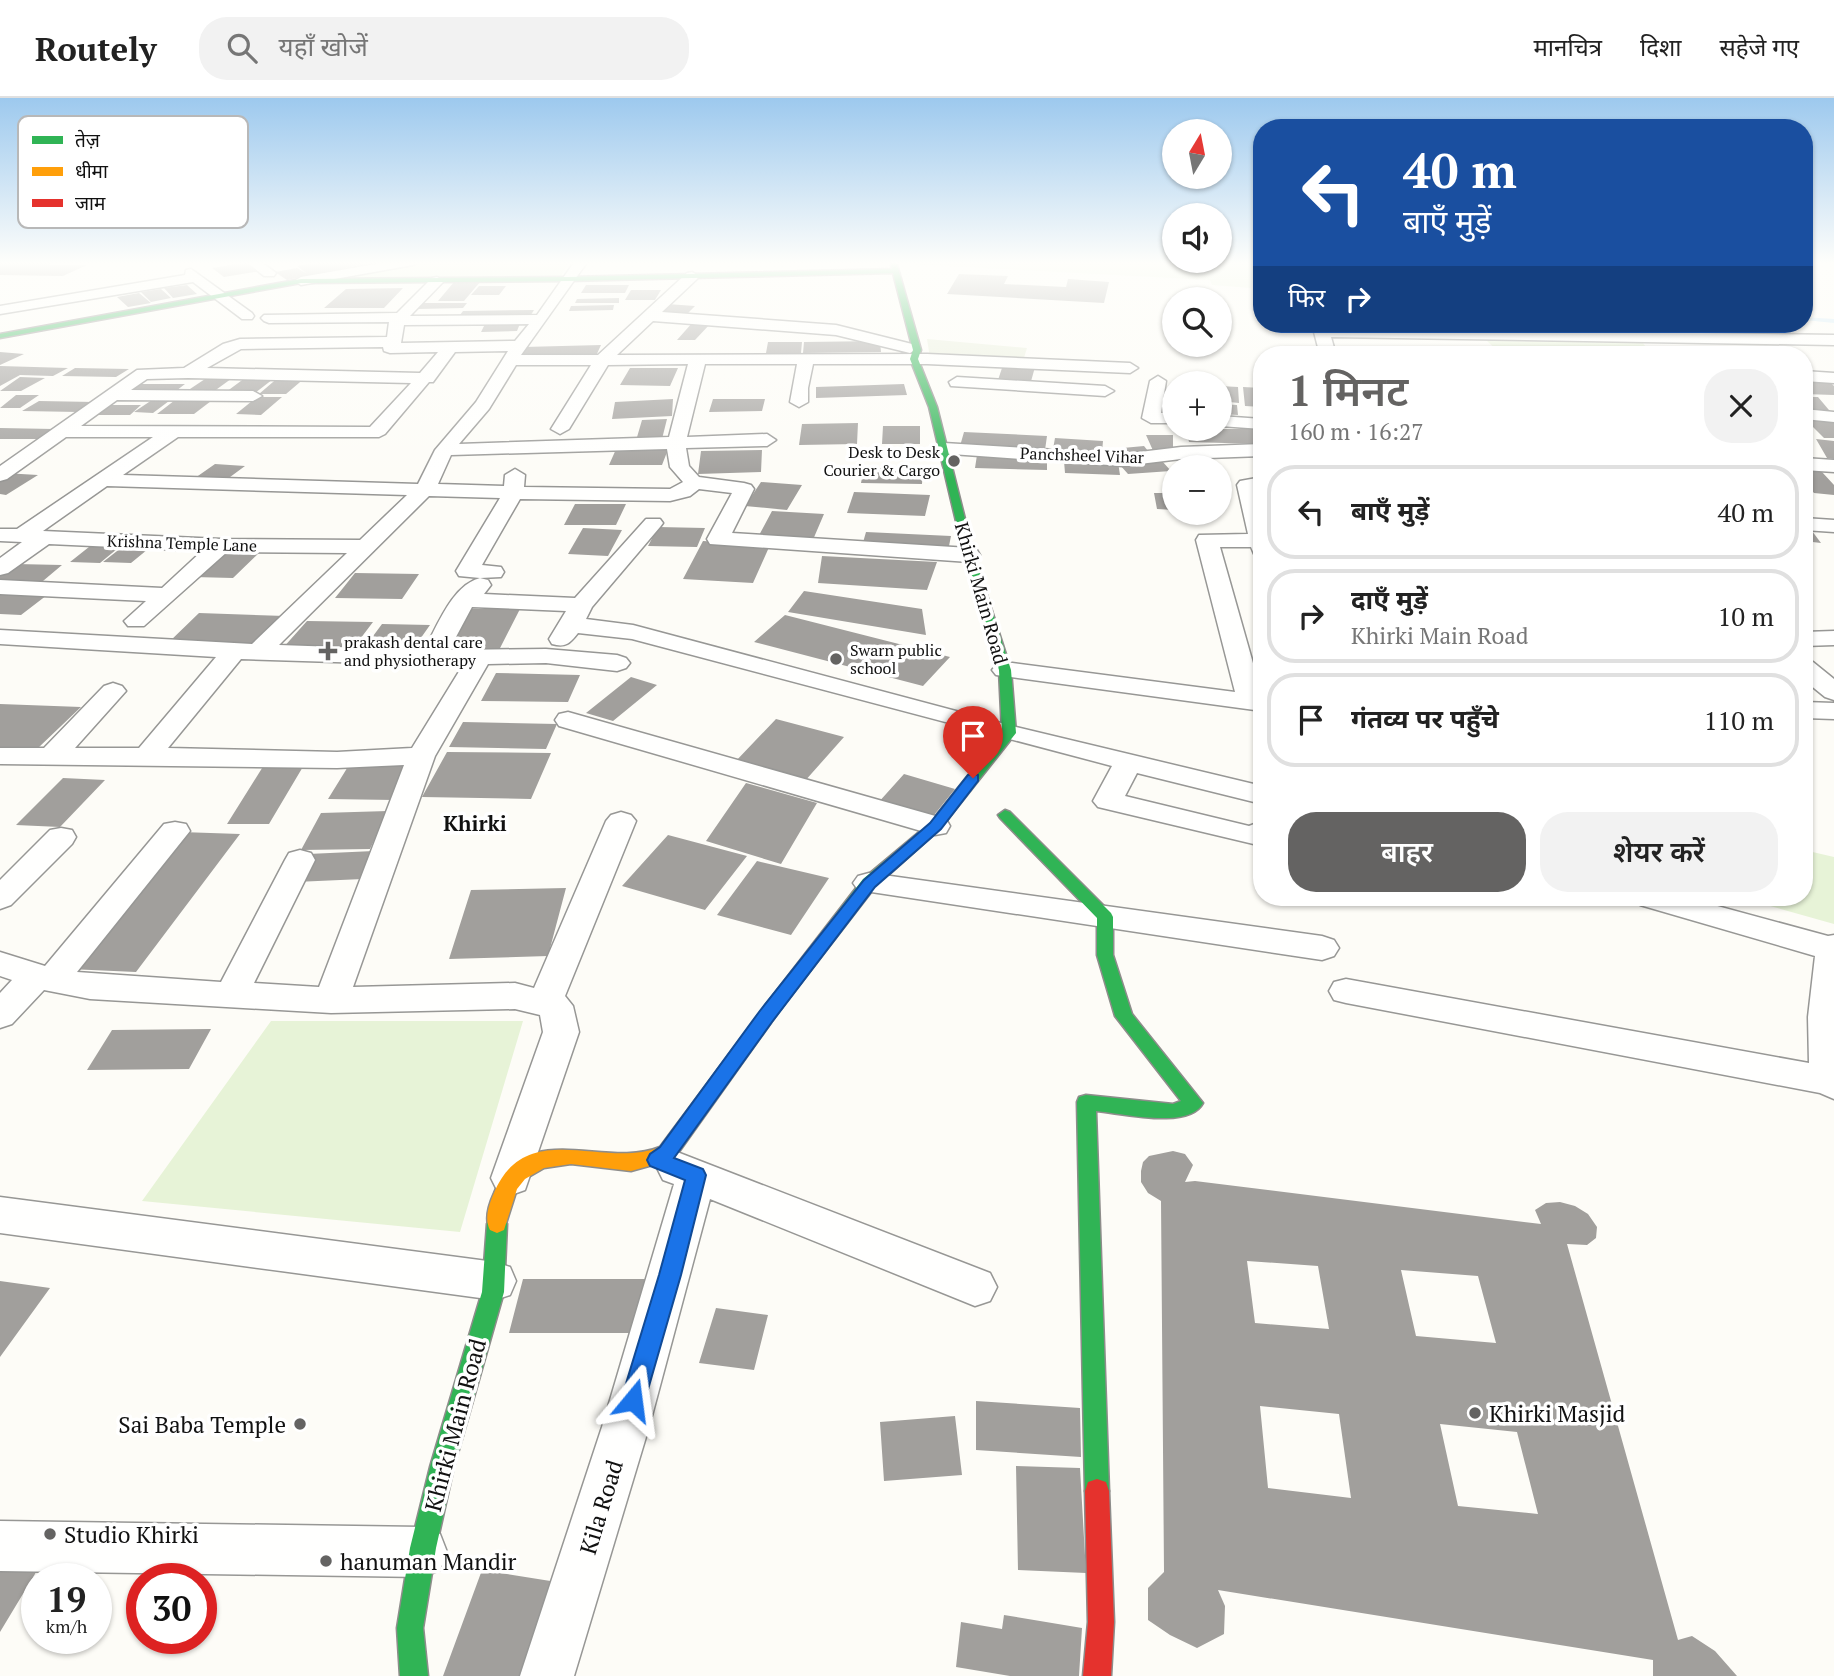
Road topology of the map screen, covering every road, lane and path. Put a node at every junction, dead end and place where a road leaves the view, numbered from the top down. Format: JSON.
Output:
{"nodes":[{"id":1,"x":396,"y":335,"type":"edge"},
{"id":2,"x":529,"y":335,"type":"edge"},
{"id":3,"x":631,"y":335,"type":"edge"},
{"id":4,"x":851,"y":335,"type":"edge"},
{"id":5,"x":910,"y":335,"type":"edge"},
{"id":6,"x":1680,"y":335,"type":"edge"},
{"id":7,"x":1834,"y":340,"type":"edge"},
{"id":8,"x":394,"y":342,"type":"junction"},
{"id":9,"x":1790,"y":344,"type":"dead end"},
{"id":10,"x":1795,"y":346,"type":"edge"},
{"id":11,"x":451,"y":347,"type":"junction"},
{"id":12,"x":515,"y":353,"type":"junction"},
{"id":13,"x":1813,"y":353,"type":"edge"},
{"id":14,"x":915,"y":354,"type":"junction"},
{"id":15,"x":1823,"y":357,"type":"dead end"},
{"id":16,"x":603,"y":359,"type":"junction"},
{"id":17,"x":698,"y":359,"type":"junction"},
{"id":18,"x":806,"y":359,"type":"junction"},
{"id":19,"x":1129,"y":368,"type":"dead end"},
{"id":20,"x":188,"y":373,"type":"junction"},
{"id":21,"x":427,"y":377,"type":"junction"},
{"id":22,"x":1813,"y":377,"type":"edge"},
{"id":23,"x":1834,"y":378,"type":"edge"},
{"id":24,"x":924,"y":381,"type":"junction"},
{"id":25,"x":1158,"y":381,"type":"dead end"},
{"id":26,"x":1105,"y":391,"type":"dead end"},
{"id":27,"x":113,"y":395,"type":"junction"},
{"id":28,"x":272,"y":396,"type":"dead end"},
{"id":29,"x":381,"y":399,"type":"dead end"},
{"id":30,"x":401,"y":402,"type":"junction"},
{"id":31,"x":799,"y":402,"type":"dead end"},
{"id":32,"x":1813,"y":415,"type":"edge"},
{"id":33,"x":1834,"y":416,"type":"edge"},
{"id":34,"x":1162,"y":418,"type":"edge"},
{"id":35,"x":1232,"y":422,"type":"edge"},
{"id":36,"x":1253,"y":423,"type":"edge"},
{"id":37,"x":560,"y":429,"type":"dead end"},
{"id":38,"x":61,"y":431,"type":"junction"},
{"id":39,"x":173,"y":432,"type":"junction"},
{"id":40,"x":767,"y":440,"type":"dead end"},
{"id":41,"x":1179,"y":441,"type":"edge"},
{"id":42,"x":676,"y":445,"type":"junction"},
{"id":43,"x":944,"y":449,"type":"junction"},
{"id":44,"x":444,"y":450,"type":"junction"},
{"id":45,"x":517,"y":450,"type":"junction"},
{"id":46,"x":1253,"y":450,"type":"edge"},
{"id":47,"x":1181,"y":453,"type":"junction"},
{"id":48,"x":1813,"y":465,"type":"edge"},
{"id":49,"x":1834,"y":466,"type":"edge"},
{"id":50,"x":0,"y":475,"type":"edge"},
{"id":51,"x":100,"y":480,"type":"junction"},
{"id":52,"x":693,"y":482,"type":"junction"},
{"id":53,"x":1253,"y":484,"type":"edge"},
{"id":54,"x":426,"y":488,"type":"junction"},
{"id":55,"x":513,"y":493,"type":"junction"},
{"id":56,"x":1253,"y":510,"type":"edge"},
{"id":57,"x":653,"y":523,"type":"dead end"},
{"id":58,"x":1813,"y":525,"type":"edge"},
{"id":59,"x":1834,"y":526,"type":"edge"},
{"id":60,"x":11,"y":536,"type":"edge"},
{"id":61,"x":44,"y":537,"type":"junction"},
{"id":62,"x":1253,"y":543,"type":"edge"},
{"id":63,"x":221,"y":545,"type":"junction"},
{"id":64,"x":363,"y":547,"type":"junction"},
{"id":65,"x":969,"y":555,"type":"junction"},
{"id":66,"x":0,"y":569,"type":"edge"},
{"id":67,"x":0,"y":587,"type":"edge"},
{"id":68,"x":168,"y":595,"type":"junction"},
{"id":69,"x":464,"y":600,"type":"junction"},
{"id":70,"x":577,"y":615,"type":"junction"},
{"id":71,"x":136,"y":621,"type":"dead end"},
{"id":72,"x":0,"y":637,"type":"edge"},
{"id":73,"x":1834,"y":638,"type":"edge"},
{"id":74,"x":1813,"y":639,"type":"edge"},
{"id":75,"x":247,"y":650,"type":"junction"},
{"id":76,"x":547,"y":656,"type":"junction"},
{"id":77,"x":480,"y":657,"type":"junction"},
{"id":78,"x":432,"y":658,"type":"junction"},
{"id":79,"x":617,"y":663,"type":"dead end"},
{"id":80,"x":1005,"y":670,"type":"junction"},
{"id":81,"x":1813,"y":674,"type":"edge"},
{"id":82,"x":113,"y":691,"type":"dead end"},
{"id":83,"x":1253,"y":692,"type":"edge"},
{"id":84,"x":1834,"y":692,"type":"edge"},
{"id":85,"x":1253,"y":702,"type":"edge"},
{"id":86,"x":1813,"y":710,"type":"edge"},
{"id":87,"x":1834,"y":711,"type":"edge"},
{"id":88,"x":568,"y":720,"type":"dead end"},
{"id":89,"x":1009,"y":733,"type":"junction"},
{"id":90,"x":0,"y":756,"type":"edge"},
{"id":91,"x":147,"y":756,"type":"junction"},
{"id":92,"x":421,"y":756,"type":"junction"},
{"id":93,"x":51,"y":757,"type":"junction"},
{"id":94,"x":1128,"y":762,"type":"junction"},
{"id":95,"x":1253,"y":792,"type":"edge"},
{"id":96,"x":1005,"y":815,"type":"dead end"},
{"id":97,"x":621,"y":821,"type":"dead end"},
{"id":98,"x":935,"y":826,"type":"junction"},
{"id":99,"x":176,"y":831,"type":"dead end"},
{"id":100,"x":61,"y":836,"type":"dead end"},
{"id":101,"x":1253,"y":837,"type":"edge"},
{"id":102,"x":300,"y":860,"type":"dead end"},
{"id":103,"x":869,"y":883,"type":"junction"},
{"id":104,"x":0,"y":898,"type":"edge"},
{"id":105,"x":1681,"y":906,"type":"edge"},
{"id":106,"x":1105,"y":917,"type":"junction"},
{"id":107,"x":1833,"y":947,"type":"edge"},
{"id":108,"x":1322,"y":948,"type":"dead end"},
{"id":109,"x":0,"y":964,"type":"edge"},
{"id":110,"x":44,"y":978,"type":"junction"},
{"id":111,"x":1346,"y":991,"type":"dead end"},
{"id":112,"x":232,"y":993,"type":"junction"},
{"id":113,"x":331,"y":1000,"type":"junction"},
{"id":114,"x":545,"y":1003,"type":"junction"},
{"id":115,"x":0,"y":1015,"type":"edge"},
{"id":116,"x":1832,"y":1083,"type":"edge"},
{"id":117,"x":676,"y":1168,"type":"junction"},
{"id":118,"x":511,"y":1178,"type":"junction"},
{"id":119,"x":0,"y":1215,"type":"edge"},
{"id":120,"x":495,"y":1281,"type":"junction"},
{"id":121,"x":975,"y":1287,"type":"dead end"},
{"id":122,"x":0,"y":1546,"type":"edge"},
{"id":123,"x":422,"y":1552,"type":"junction"},
{"id":124,"x":414,"y":1676,"type":"edge"},
{"id":125,"x":547,"y":1676,"type":"edge"},
{"id":126,"x":1097,"y":1676,"type":"edge"}],
"edges":[{"from":1,"to":8,"type":"street"},
{"from":2,"to":12,"type":"street"},
{"from":3,"to":16,"type":"street"},
{"from":4,"to":14,"type":"street"},
{"from":5,"to":14,"type":"street","name":"Khirki Main Road"},
{"from":6,"to":7,"type":"street"},
{"from":8,"to":11,"type":"street"},
{"from":8,"to":20,"type":"street"},
{"from":9,"to":10,"type":"street"},
{"from":11,"to":12,"type":"street"},
{"from":11,"to":21,"type":"street"},
{"from":12,"to":16,"type":"street"},
{"from":12,"to":44,"type":"street"},
{"from":13,"to":15,"type":"street"},
{"from":14,"to":18,"type":"street"},
{"from":14,"to":19,"type":"street"},
{"from":14,"to":24,"type":"street","name":"Khirki Main Road"},
{"from":16,"to":17,"type":"street"},
{"from":16,"to":37,"type":"street"},
{"from":17,"to":18,"type":"street"},
{"from":17,"to":42,"type":"street"},
{"from":18,"to":31,"type":"street"},
{"from":20,"to":21,"type":"street"},
{"from":20,"to":27,"type":"street"},
{"from":21,"to":30,"type":"street"},
{"from":22,"to":23,"type":"street"},
{"from":24,"to":26,"type":"street"},
{"from":24,"to":43,"type":"street","name":"Khirki Main Road"},
{"from":25,"to":34,"type":"street"},
{"from":27,"to":28,"type":"street"},
{"from":27,"to":38,"type":"street"},
{"from":29,"to":30,"type":"street"},
{"from":30,"to":39,"type":"street"},
{"from":32,"to":33,"type":"street"},
{"from":35,"to":36,"type":"street"},
{"from":38,"to":39,"type":"street"},
{"from":38,"to":50,"type":"street"},
{"from":39,"to":51,"type":"street"},
{"from":40,"to":42,"type":"street"},
{"from":41,"to":47,"type":"street"},
{"from":42,"to":45,"type":"street"},
{"from":42,"to":52,"type":"street"},
{"from":43,"to":47,"type":"street","name":"Panchsheel Vihar"},
{"from":43,"to":65,"type":"street","name":"Khirki Main Road"},
{"from":44,"to":45,"type":"street"},
{"from":44,"to":54,"type":"street"},
{"from":45,"to":55,"type":"street"},
{"from":46,"to":47,"type":"street","name":"Panchsheel Vihar"},
{"from":48,"to":49,"type":"street"},
{"from":51,"to":54,"type":"street"},
{"from":51,"to":60,"type":"street"},
{"from":52,"to":55,"type":"street"},
{"from":52,"to":65,"type":"street"},
{"from":53,"to":56,"type":"street"},
{"from":54,"to":55,"type":"street"},
{"from":54,"to":64,"type":"street"},
{"from":55,"to":69,"type":"street"},
{"from":57,"to":70,"type":"street"},
{"from":58,"to":59,"type":"street"},
{"from":60,"to":61,"type":"street","name":"Krishna Temple Lane"},
{"from":61,"to":63,"type":"street","name":"Krishna Temple Lane"},
{"from":61,"to":66,"type":"street"},
{"from":62,"to":83,"type":"street"},
{"from":63,"to":64,"type":"street","name":"Krishna Temple Lane"},
{"from":63,"to":68,"type":"street"},
{"from":64,"to":75,"type":"street"},
{"from":65,"to":80,"type":"street","name":"Khirki Main Road"},
{"from":67,"to":68,"type":"street"},
{"from":68,"to":71,"type":"street"},
{"from":69,"to":70,"type":"street"},
{"from":69,"to":78,"type":"street"},
{"from":70,"to":76,"type":"street"},
{"from":70,"to":89,"type":"street"},
{"from":72,"to":75,"type":"street"},
{"from":73,"to":74,"type":"street"},
{"from":75,"to":78,"type":"street"},
{"from":75,"to":91,"type":"street"},
{"from":76,"to":77,"type":"street"},
{"from":76,"to":79,"type":"street"},
{"from":77,"to":78,"type":"street"},
{"from":77,"to":92,"type":"street"},
{"from":80,"to":85,"type":"street"},
{"from":80,"to":89,"type":"street","name":"Khirki Main Road"},
{"from":81,"to":84,"type":"street"},
{"from":82,"to":93,"type":"street"},
{"from":86,"to":87,"type":"street"},
{"from":88,"to":98,"type":"street"},
{"from":89,"to":94,"type":"street"},
{"from":89,"to":98,"type":"street"},
{"from":90,"to":93,"type":"street"},
{"from":91,"to":92,"type":"street"},
{"from":91,"to":93,"type":"street"},
{"from":92,"to":113,"type":"street"},
{"from":94,"to":95,"type":"street"},
{"from":94,"to":101,"type":"street"},
{"from":96,"to":106,"type":"street"},
{"from":97,"to":114,"type":"street"},
{"from":98,"to":103,"type":"street"},
{"from":99,"to":110,"type":"street"},
{"from":100,"to":104,"type":"street"},
{"from":102,"to":112,"type":"street"},
{"from":103,"to":106,"type":"street"},
{"from":103,"to":117,"type":"street"},
{"from":105,"to":107,"type":"street"},
{"from":106,"to":108,"type":"street"},
{"from":106,"to":126,"type":"street"},
{"from":107,"to":116,"type":"street"},
{"from":109,"to":110,"type":"street"},
{"from":110,"to":112,"type":"street"},
{"from":110,"to":115,"type":"street"},
{"from":111,"to":116,"type":"street"},
{"from":112,"to":113,"type":"street"},
{"from":113,"to":114,"type":"street"},
{"from":114,"to":118,"type":"street","name":"Khirki Main Road"},
{"from":117,"to":118,"type":"street"},
{"from":117,"to":121,"type":"street"},
{"from":117,"to":125,"type":"street","name":"Kila Road"},
{"from":118,"to":120,"type":"street","name":"Khirki Main Road"},
{"from":119,"to":120,"type":"street"},
{"from":120,"to":123,"type":"street","name":"Khirki Main Road"},
{"from":122,"to":123,"type":"street"},
{"from":123,"to":124,"type":"street","name":"Khirki Main Road"}]}
